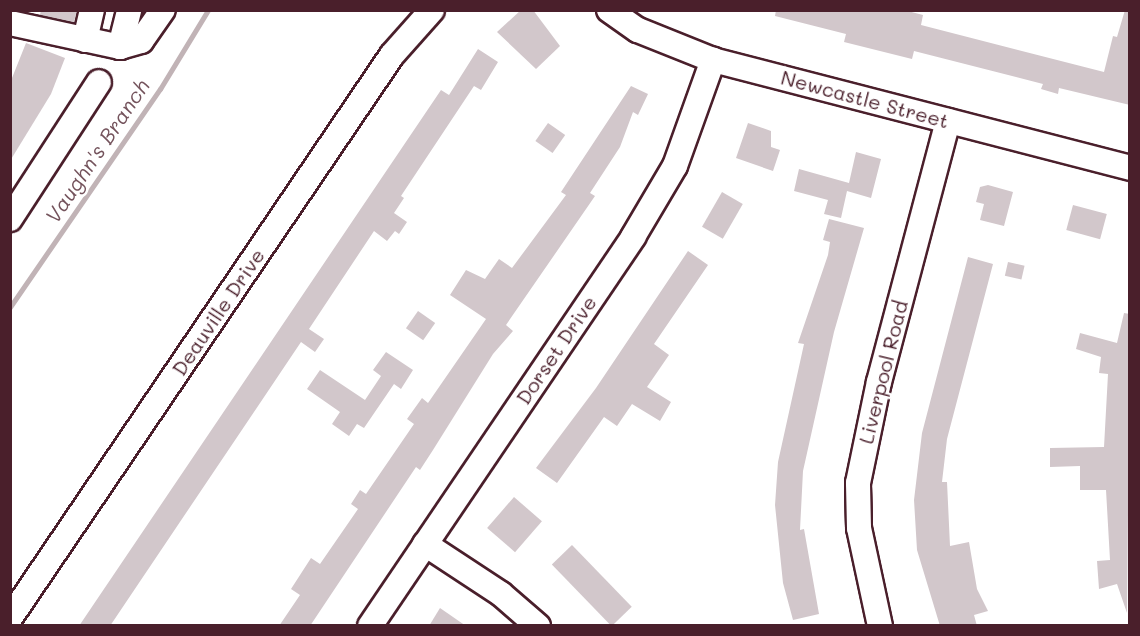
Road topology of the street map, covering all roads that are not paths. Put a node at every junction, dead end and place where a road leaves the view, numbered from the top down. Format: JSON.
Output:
{"nodes":[{"id":1,"x":92,"y":10,"type":"edge"},
{"id":2,"x":129,"y":10,"type":"edge"},
{"id":3,"x":163,"y":10,"type":"edge"},
{"id":4,"x":432,"y":10,"type":"edge"},
{"id":5,"x":609,"y":10,"type":"edge"},
{"id":6,"x":10,"y":23,"type":"edge"},
{"id":7,"x":85,"y":40,"type":"junction"},
{"id":8,"x":120,"y":48,"type":"junction"},
{"id":9,"x":712,"y":60,"type":"junction"},
{"id":10,"x":99,"y":82,"type":"dead end"},
{"id":11,"x":948,"y":121,"type":"junction"},
{"id":12,"x":1130,"y":168,"type":"edge"},
{"id":13,"x":10,"y":219,"type":"edge"},
{"id":14,"x":425,"y":544,"type":"junction"},
{"id":15,"x":10,"y":618,"type":"edge"},
{"id":16,"x":370,"y":626,"type":"edge"},
{"id":17,"x":538,"y":626,"type":"edge"},
{"id":18,"x":880,"y":626,"type":"edge"}],
"edges":[{"from":1,"to":7,"type":"street"},
{"from":2,"to":8,"type":"street"},
{"from":3,"to":8,"type":"street"},
{"from":4,"to":15,"type":"street","name":"Deauville Drive"},
{"from":5,"to":9,"type":"street","name":"Newcastle Street"},
{"from":6,"to":7,"type":"street"},
{"from":7,"to":8,"type":"street"},
{"from":9,"to":11,"type":"street","name":"Newcastle Street"},
{"from":9,"to":14,"type":"street","name":"Dorset Drive"},
{"from":10,"to":13,"type":"street"},
{"from":11,"to":12,"type":"street","name":"Newcastle Street"},
{"from":11,"to":18,"type":"street","name":"Liverpool Road"},
{"from":14,"to":16,"type":"street","name":"Dorset Drive"},
{"from":14,"to":17,"type":"street"}]}
